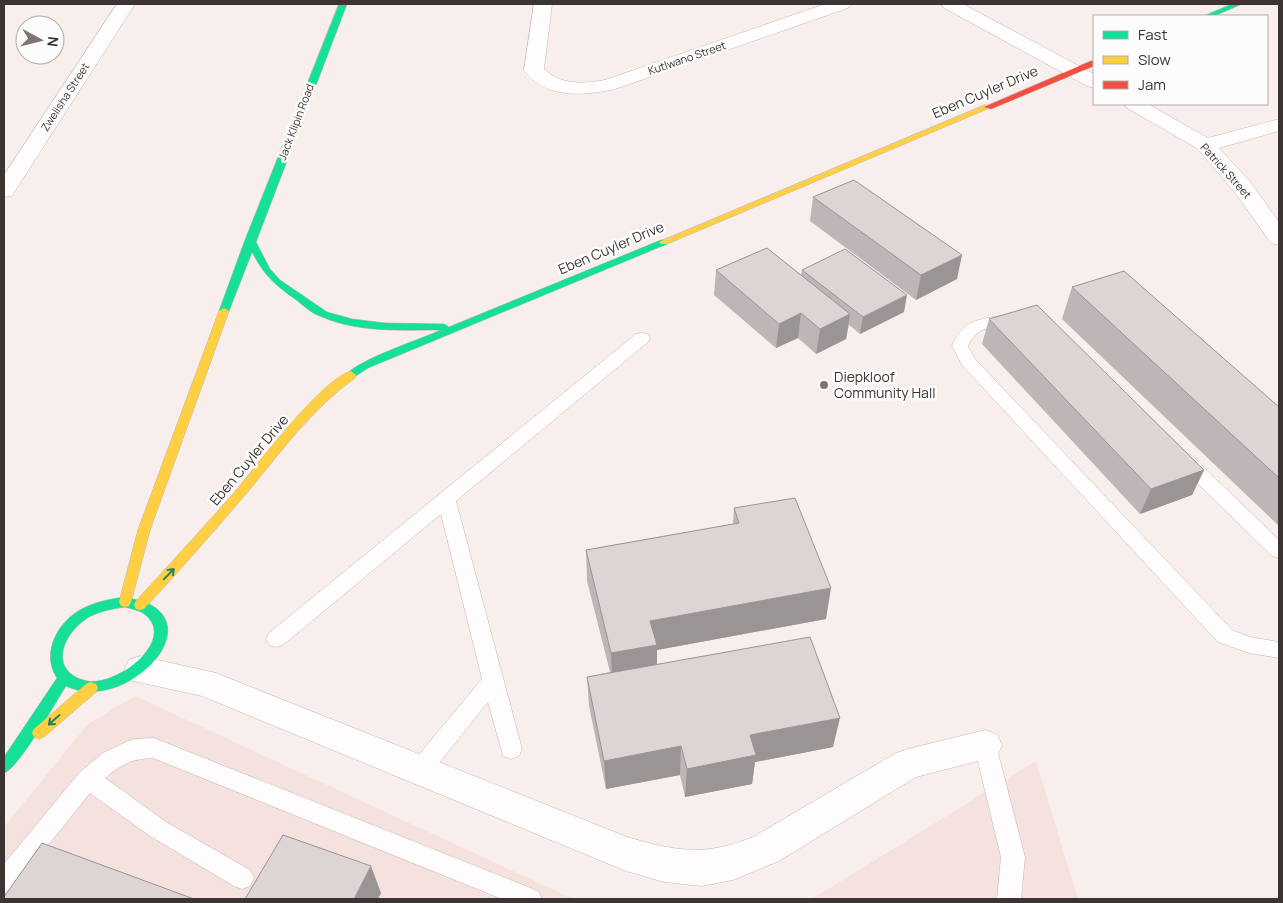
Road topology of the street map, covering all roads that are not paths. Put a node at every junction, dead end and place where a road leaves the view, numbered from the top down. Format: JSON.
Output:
{"nodes":[{"id":1,"x":126,"y":4,"type":"edge"},
{"id":2,"x":343,"y":4,"type":"edge"},
{"id":3,"x":543,"y":4,"type":"edge"},
{"id":4,"x":842,"y":4,"type":"edge"},
{"id":5,"x":950,"y":4,"type":"edge"},
{"id":6,"x":1238,"y":4,"type":"edge"},
{"id":7,"x":1210,"y":15,"type":"edge"},
{"id":8,"x":1093,"y":63,"type":"edge"},
{"id":9,"x":1075,"y":71,"type":"junction"},
{"id":10,"x":1093,"y":81,"type":"edge"},
{"id":11,"x":1136,"y":105,"type":"edge"},
{"id":12,"x":1279,"y":124,"type":"edge"},
{"id":13,"x":1206,"y":145,"type":"junction"},
{"id":14,"x":4,"y":190,"type":"edge"},
{"id":15,"x":1279,"y":238,"type":"edge"},
{"id":16,"x":250,"y":240,"type":"junction"},
{"id":17,"x":1025,"y":319,"type":"edge"},
{"id":18,"x":460,"y":327,"type":"junction"},
{"id":19,"x":642,"y":338,"type":"dead end"},
{"id":20,"x":1172,"y":448,"type":"edge"},
{"id":21,"x":446,"y":499,"type":"junction"},
{"id":22,"x":144,"y":530,"type":"junction"},
{"id":23,"x":198,"y":544,"type":"junction"},
{"id":24,"x":1279,"y":551,"type":"edge"},
{"id":25,"x":124,"y":562,"type":"dead end"},
{"id":26,"x":181,"y":578,"type":"dead end"},
{"id":27,"x":103,"y":594,"type":"dead end"},
{"id":28,"x":126,"y":602,"type":"junction"},
{"id":29,"x":140,"y":605,"type":"junction"},
{"id":30,"x":93,"y":610,"type":"junction"},
{"id":31,"x":161,"y":626,"type":"junction"},
{"id":32,"x":276,"y":640,"type":"dead end"},
{"id":33,"x":1279,"y":650,"type":"edge"},
{"id":34,"x":140,"y":670,"type":"junction"},
{"id":35,"x":64,"y":678,"type":"junction"},
{"id":36,"x":494,"y":680,"type":"junction"},
{"id":37,"x":205,"y":683,"type":"junction"},
{"id":38,"x":91,"y":688,"type":"junction"},
{"id":39,"x":985,"y":745,"type":"joint"},
{"id":40,"x":511,"y":749,"type":"dead end"},
{"id":41,"x":17,"y":751,"type":"junction"},
{"id":42,"x":4,"y":767,"type":"edge"},
{"id":43,"x":420,"y":770,"type":"junction"},
{"id":44,"x":88,"y":779,"type":"junction"},
{"id":45,"x":242,"y":878,"type":"dead end"},
{"id":46,"x":4,"y":882,"type":"edge"},
{"id":47,"x":530,"y":899,"type":"edge"},
{"id":48,"x":1009,"y":899,"type":"edge"}],
"edges":[{"from":1,"to":14,"type":"street","name":"Zwelisha Street"},
{"from":2,"to":16,"type":"street","name":"Jack Klipin Road"},
{"from":3,"to":4,"type":"street","name":"Kutlwano Street"},
{"from":5,"to":9,"type":"street"},
{"from":6,"to":7,"type":"street"},
{"from":8,"to":9,"type":"street","name":"Eben Cuyler Drive"},
{"from":9,"to":10,"type":"street"},
{"from":9,"to":18,"type":"street","name":"Eben Cuyler Drive"},
{"from":11,"to":13,"type":"street","name":"Patrick Street"},
{"from":12,"to":13,"type":"street"},
{"from":13,"to":15,"type":"street","name":"Patrick Street"},
{"from":16,"to":18,"type":"street"},
{"from":16,"to":22,"type":"street"},
{"from":17,"to":33,"type":"lane"},
{"from":18,"to":23,"type":"street","name":"Eben Cuyler Drive"},
{"from":19,"to":21,"type":"lane"},
{"from":20,"to":24,"type":"lane"},
{"from":21,"to":32,"type":"lane"},
{"from":21,"to":36,"type":"lane"},
{"from":22,"to":25,"type":"street"},
{"from":22,"to":28,"type":"street"},
{"from":23,"to":26,"type":"street","name":"Eben Cuyler Drive"},
{"from":29,"to":23,"type":"street","name":"Eben Cuyler Drive","one_way":true},
{"from":27,"to":30,"type":"street"},
{"from":28,"to":29,"type":"street"},
{"from":28,"to":30,"type":"street"},
{"from":29,"to":31,"type":"street"},
{"from":30,"to":35,"type":"street"},
{"from":31,"to":34,"type":"street"},
{"from":31,"to":37,"type":"street"},
{"from":34,"to":37,"type":"street"},
{"from":34,"to":38,"type":"street"},
{"from":35,"to":38,"type":"street"},
{"from":35,"to":41,"type":"street"},
{"from":36,"to":40,"type":"lane"},
{"from":36,"to":43,"type":"lane"},
{"from":37,"to":43,"type":"street"},
{"from":38,"to":41,"type":"street","one_way":true},
{"from":39,"to":43,"type":"street"},
{"from":39,"to":48,"type":"lane"},
{"from":41,"to":42,"type":"street"},
{"from":44,"to":45,"type":"lane"},
{"from":44,"to":46,"type":"lane"},
{"from":44,"to":47,"type":"lane"}]}
